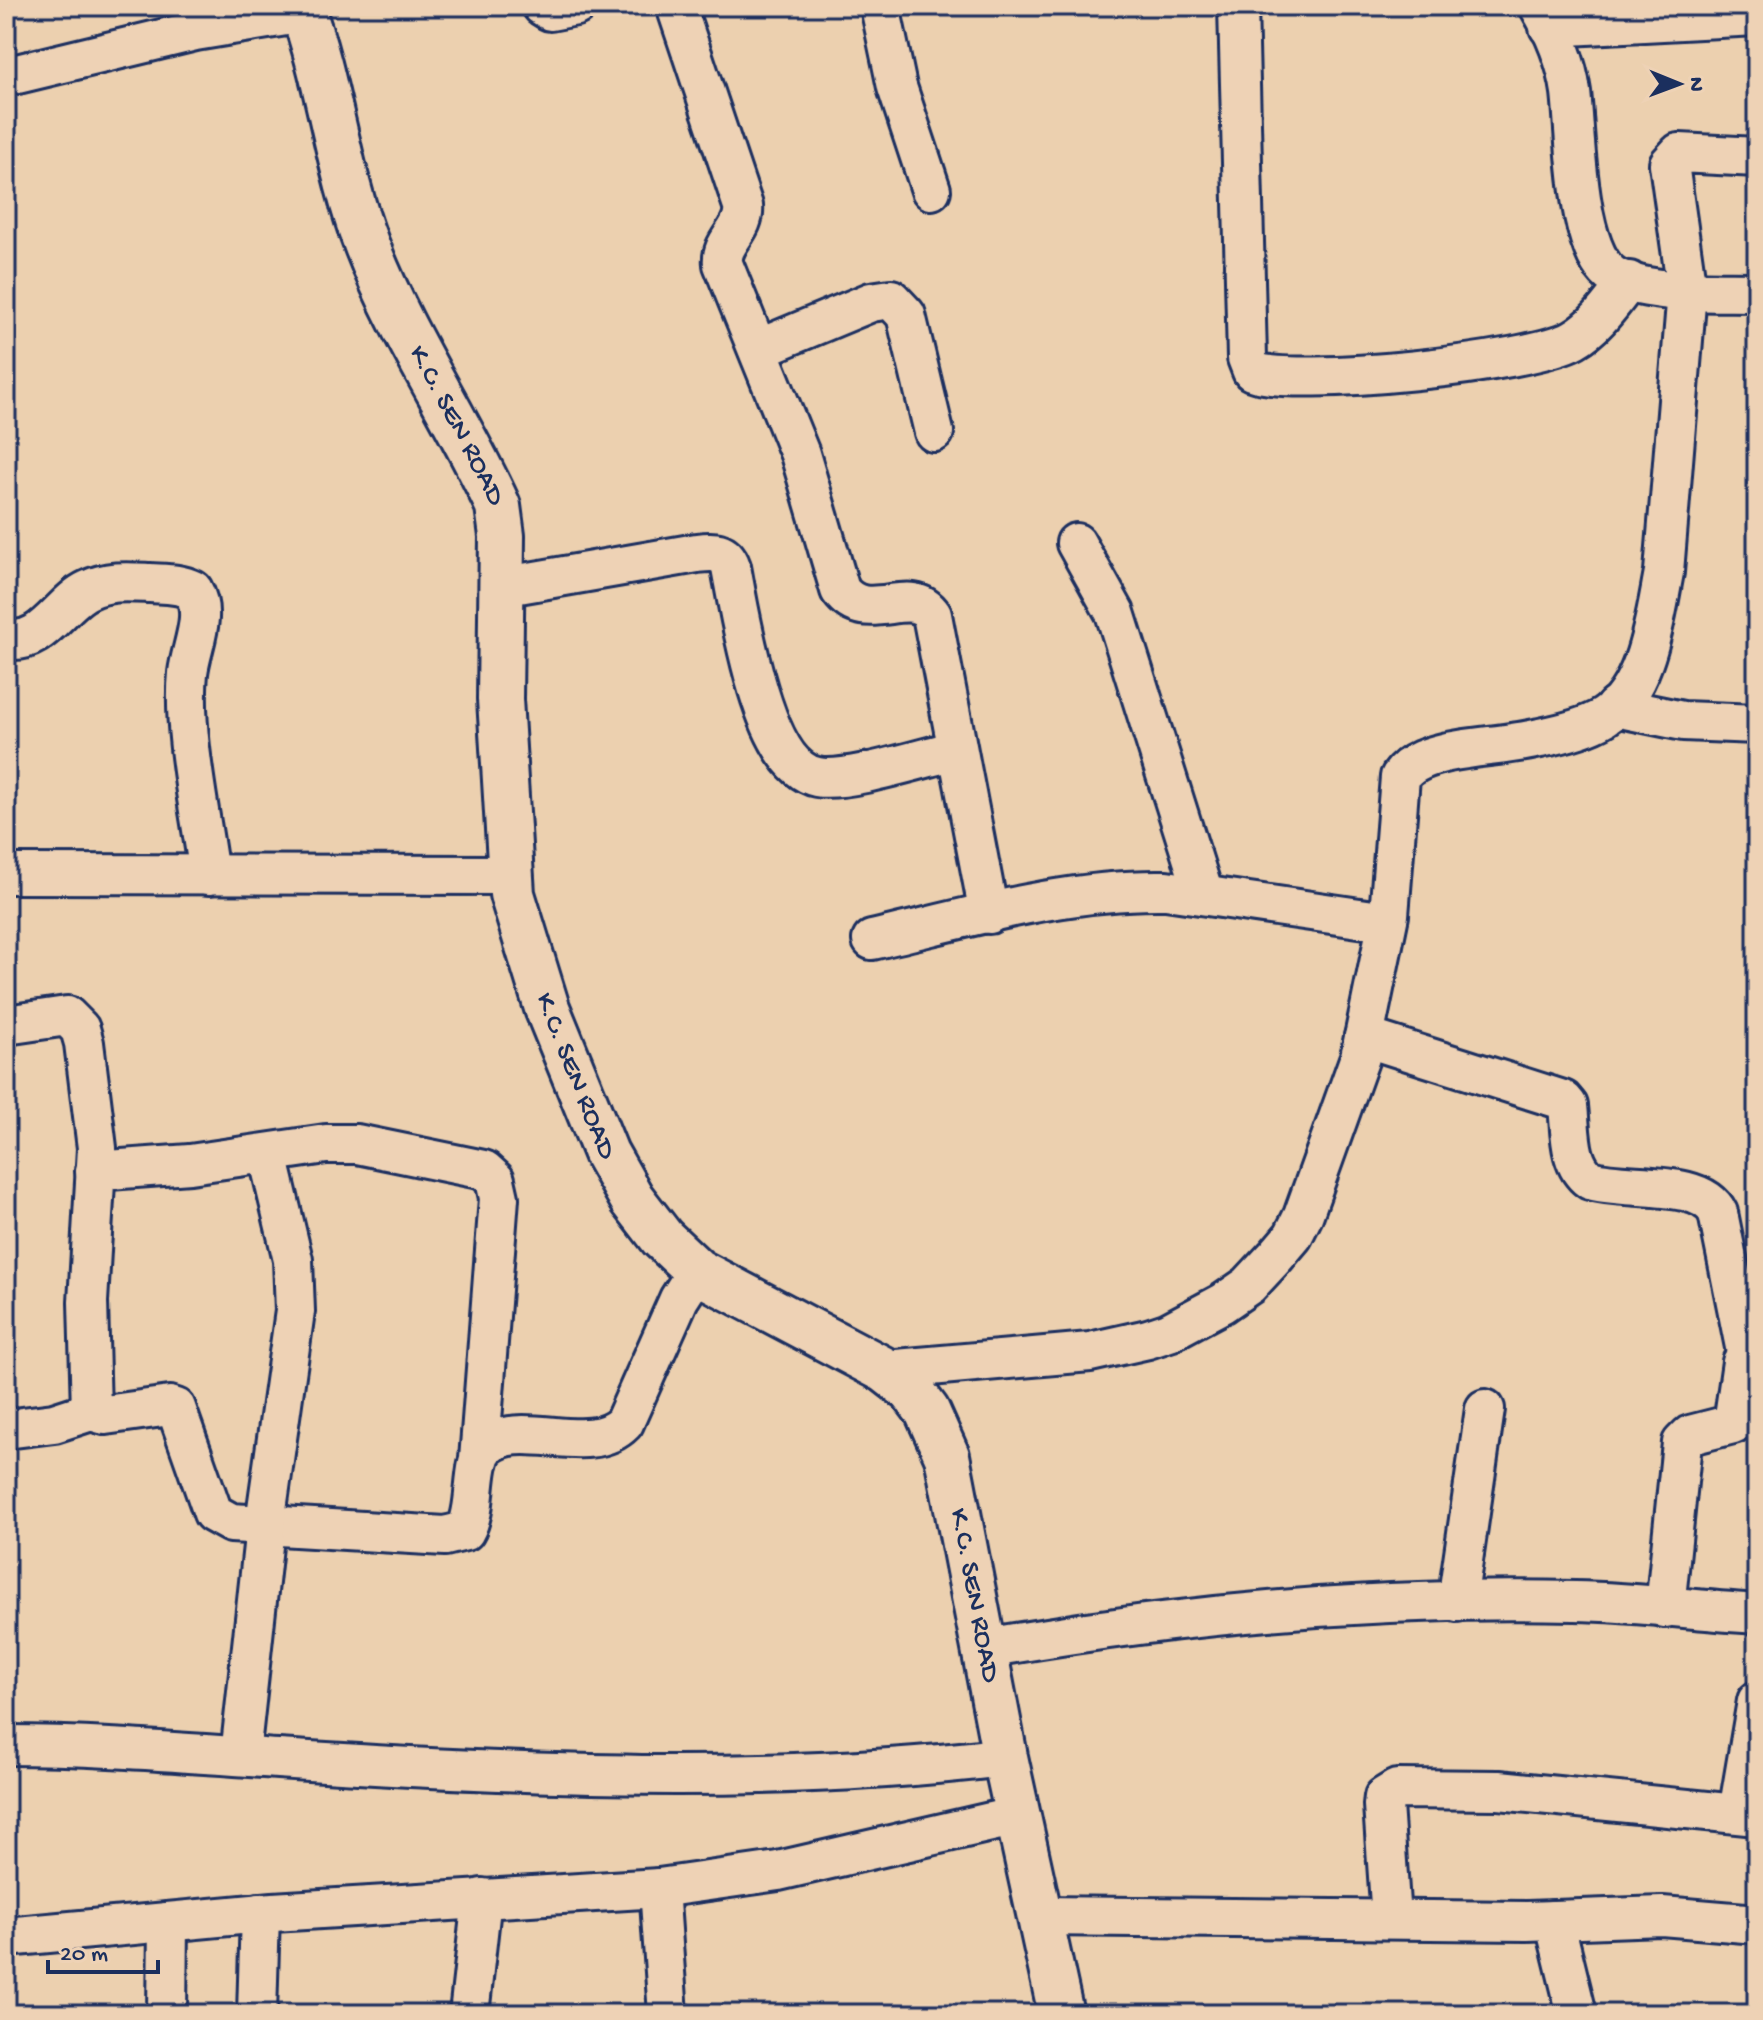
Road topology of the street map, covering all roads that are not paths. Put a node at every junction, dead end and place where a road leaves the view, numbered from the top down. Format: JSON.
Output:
{"nodes":[{"id":1,"x":542,"y":6,"type":"edge"},
{"id":2,"x":576,"y":6,"type":"edge"},
{"id":3,"x":676,"y":6,"type":"edge"},
{"id":4,"x":880,"y":6,"type":"edge"},
{"id":5,"x":1238,"y":6,"type":"edge"},
{"id":6,"x":302,"y":10,"type":"edge"},
{"id":7,"x":1757,"y":16,"type":"edge"},
{"id":8,"x":1544,"y":17,"type":"edge"},
{"id":9,"x":17,"y":74,"type":"dead end"},
{"id":10,"x":1757,"y":157,"type":"edge"},
{"id":11,"x":931,"y":190,"type":"dead end"},
{"id":12,"x":1629,"y":281,"type":"junction"},
{"id":13,"x":1687,"y":291,"type":"junction"},
{"id":14,"x":1757,"y":292,"type":"edge"},
{"id":15,"x":758,"y":349,"type":"junction"},
{"id":16,"x":934,"y":432,"type":"dead end"},
{"id":17,"x":1076,"y":543,"type":"dead end"},
{"id":18,"x":501,"y":587,"type":"junction"},
{"id":19,"x":6,"y":639,"type":"edge"},
{"id":20,"x":1615,"y":707,"type":"junction"},
{"id":21,"x":1757,"y":724,"type":"edge"},
{"id":22,"x":957,"y":750,"type":"junction"},
{"id":23,"x":6,"y":874,"type":"edge"},
{"id":24,"x":209,"y":875,"type":"junction"},
{"id":25,"x":510,"y":875,"type":"junction"},
{"id":26,"x":1204,"y":895,"type":"junction"},
{"id":27,"x":989,"y":914,"type":"junction"},
{"id":28,"x":1387,"y":922,"type":"junction"},
{"id":29,"x":872,"y":940,"type":"dead end"},
{"id":30,"x":6,"y":1025,"type":"edge"},
{"id":31,"x":1364,"y":1037,"type":"junction"},
{"id":32,"x":268,"y":1155,"type":"junction"},
{"id":33,"x":95,"y":1171,"type":"junction"},
{"id":34,"x":697,"y":1271,"type":"junction"},
{"id":35,"x":1752,"y":1355,"type":"edge"},
{"id":36,"x":885,"y":1370,"type":"junction"},
{"id":37,"x":1485,"y":1409,"type":"dead end"},
{"id":38,"x":91,"y":1411,"type":"junction"},
{"id":39,"x":6,"y":1429,"type":"edge"},
{"id":40,"x":479,"y":1460,"type":"junction"},
{"id":41,"x":265,"y":1527,"type":"junction"},
{"id":42,"x":1457,"y":1602,"type":"junction"},
{"id":43,"x":1665,"y":1608,"type":"junction"},
{"id":44,"x":1757,"y":1614,"type":"edge"},
{"id":45,"x":986,"y":1648,"type":"junction"},
{"id":46,"x":1757,"y":1701,"type":"edge"},
{"id":47,"x":6,"y":1745,"type":"edge"},
{"id":48,"x":240,"y":1756,"type":"junction"},
{"id":49,"x":1005,"y":1757,"type":"junction"},
{"id":50,"x":1747,"y":1814,"type":"edge"},
{"id":51,"x":1017,"y":1816,"type":"junction"},
{"id":52,"x":659,"y":1888,"type":"junction"},
{"id":53,"x":482,"y":1898,"type":"junction"},
{"id":54,"x":260,"y":1913,"type":"junction"},
{"id":55,"x":1039,"y":1916,"type":"junction"},
{"id":56,"x":1391,"y":1919,"type":"junction"},
{"id":57,"x":1554,"y":1920,"type":"junction"},
{"id":58,"x":168,"y":1922,"type":"junction"},
{"id":59,"x":1757,"y":1924,"type":"edge"},
{"id":60,"x":6,"y":1937,"type":"edge"},
{"id":61,"x":167,"y":2014,"type":"edge"},
{"id":62,"x":257,"y":2014,"type":"edge"},
{"id":63,"x":469,"y":2014,"type":"edge"},
{"id":64,"x":668,"y":2014,"type":"edge"},
{"id":65,"x":1061,"y":2014,"type":"edge"},
{"id":66,"x":1577,"y":2014,"type":"edge"}],
"edges":[{"from":1,"to":2,"type":"street"},
{"from":3,"to":15,"type":"street"},
{"from":4,"to":11,"type":"street"},
{"from":5,"to":12,"type":"street"},
{"from":6,"to":9,"type":"street"},
{"from":6,"to":18,"type":"street","name":"K.C. SEN ROAD"},
{"from":7,"to":8,"type":"street"},
{"from":8,"to":12,"type":"street"},
{"from":10,"to":13,"type":"street"},
{"from":12,"to":13,"type":"street"},
{"from":13,"to":14,"type":"street"},
{"from":13,"to":20,"type":"street"},
{"from":15,"to":16,"type":"street"},
{"from":15,"to":22,"type":"street"},
{"from":17,"to":26,"type":"street"},
{"from":18,"to":22,"type":"street"},
{"from":18,"to":25,"type":"street","name":"K.C. SEN ROAD"},
{"from":19,"to":24,"type":"street"},
{"from":20,"to":21,"type":"street"},
{"from":20,"to":28,"type":"street"},
{"from":22,"to":27,"type":"street"},
{"from":23,"to":24,"type":"street"},
{"from":24,"to":25,"type":"street"},
{"from":25,"to":34,"type":"street","name":"K.C. SEN ROAD"},
{"from":26,"to":27,"type":"street"},
{"from":26,"to":28,"type":"street"},
{"from":27,"to":29,"type":"street"},
{"from":28,"to":31,"type":"street"},
{"from":30,"to":33,"type":"street"},
{"from":31,"to":35,"type":"street"},
{"from":31,"to":36,"type":"street"},
{"from":32,"to":33,"type":"street"},
{"from":32,"to":40,"type":"street"},
{"from":32,"to":41,"type":"street"},
{"from":33,"to":38,"type":"street"},
{"from":34,"to":36,"type":"street","name":"K.C. SEN ROAD"},
{"from":34,"to":40,"type":"street"},
{"from":35,"to":43,"type":"street"},
{"from":36,"to":45,"type":"street","name":"K.C. SEN ROAD"},
{"from":37,"to":42,"type":"street"},
{"from":38,"to":39,"type":"street"},
{"from":38,"to":41,"type":"street"},
{"from":40,"to":41,"type":"street"},
{"from":41,"to":48,"type":"street"},
{"from":42,"to":43,"type":"street"},
{"from":42,"to":45,"type":"street"},
{"from":43,"to":44,"type":"street"},
{"from":45,"to":49,"type":"street","name":"K.C. SEN ROAD"},
{"from":46,"to":50,"type":"street"},
{"from":47,"to":48,"type":"street"},
{"from":48,"to":49,"type":"street"},
{"from":49,"to":51,"type":"street","name":"K.C. SEN ROAD"},
{"from":50,"to":56,"type":"street"},
{"from":51,"to":52,"type":"street"},
{"from":51,"to":55,"type":"street","name":"K.C. SEN ROAD"},
{"from":52,"to":53,"type":"street"},
{"from":52,"to":64,"type":"street"},
{"from":53,"to":54,"type":"street"},
{"from":53,"to":63,"type":"street"},
{"from":54,"to":58,"type":"street"},
{"from":54,"to":62,"type":"street"},
{"from":55,"to":56,"type":"street"},
{"from":55,"to":65,"type":"street","name":"K.C. SEN ROAD"},
{"from":56,"to":57,"type":"street"},
{"from":57,"to":59,"type":"street"},
{"from":57,"to":66,"type":"street"},
{"from":58,"to":60,"type":"street"},
{"from":58,"to":61,"type":"street"}]}
